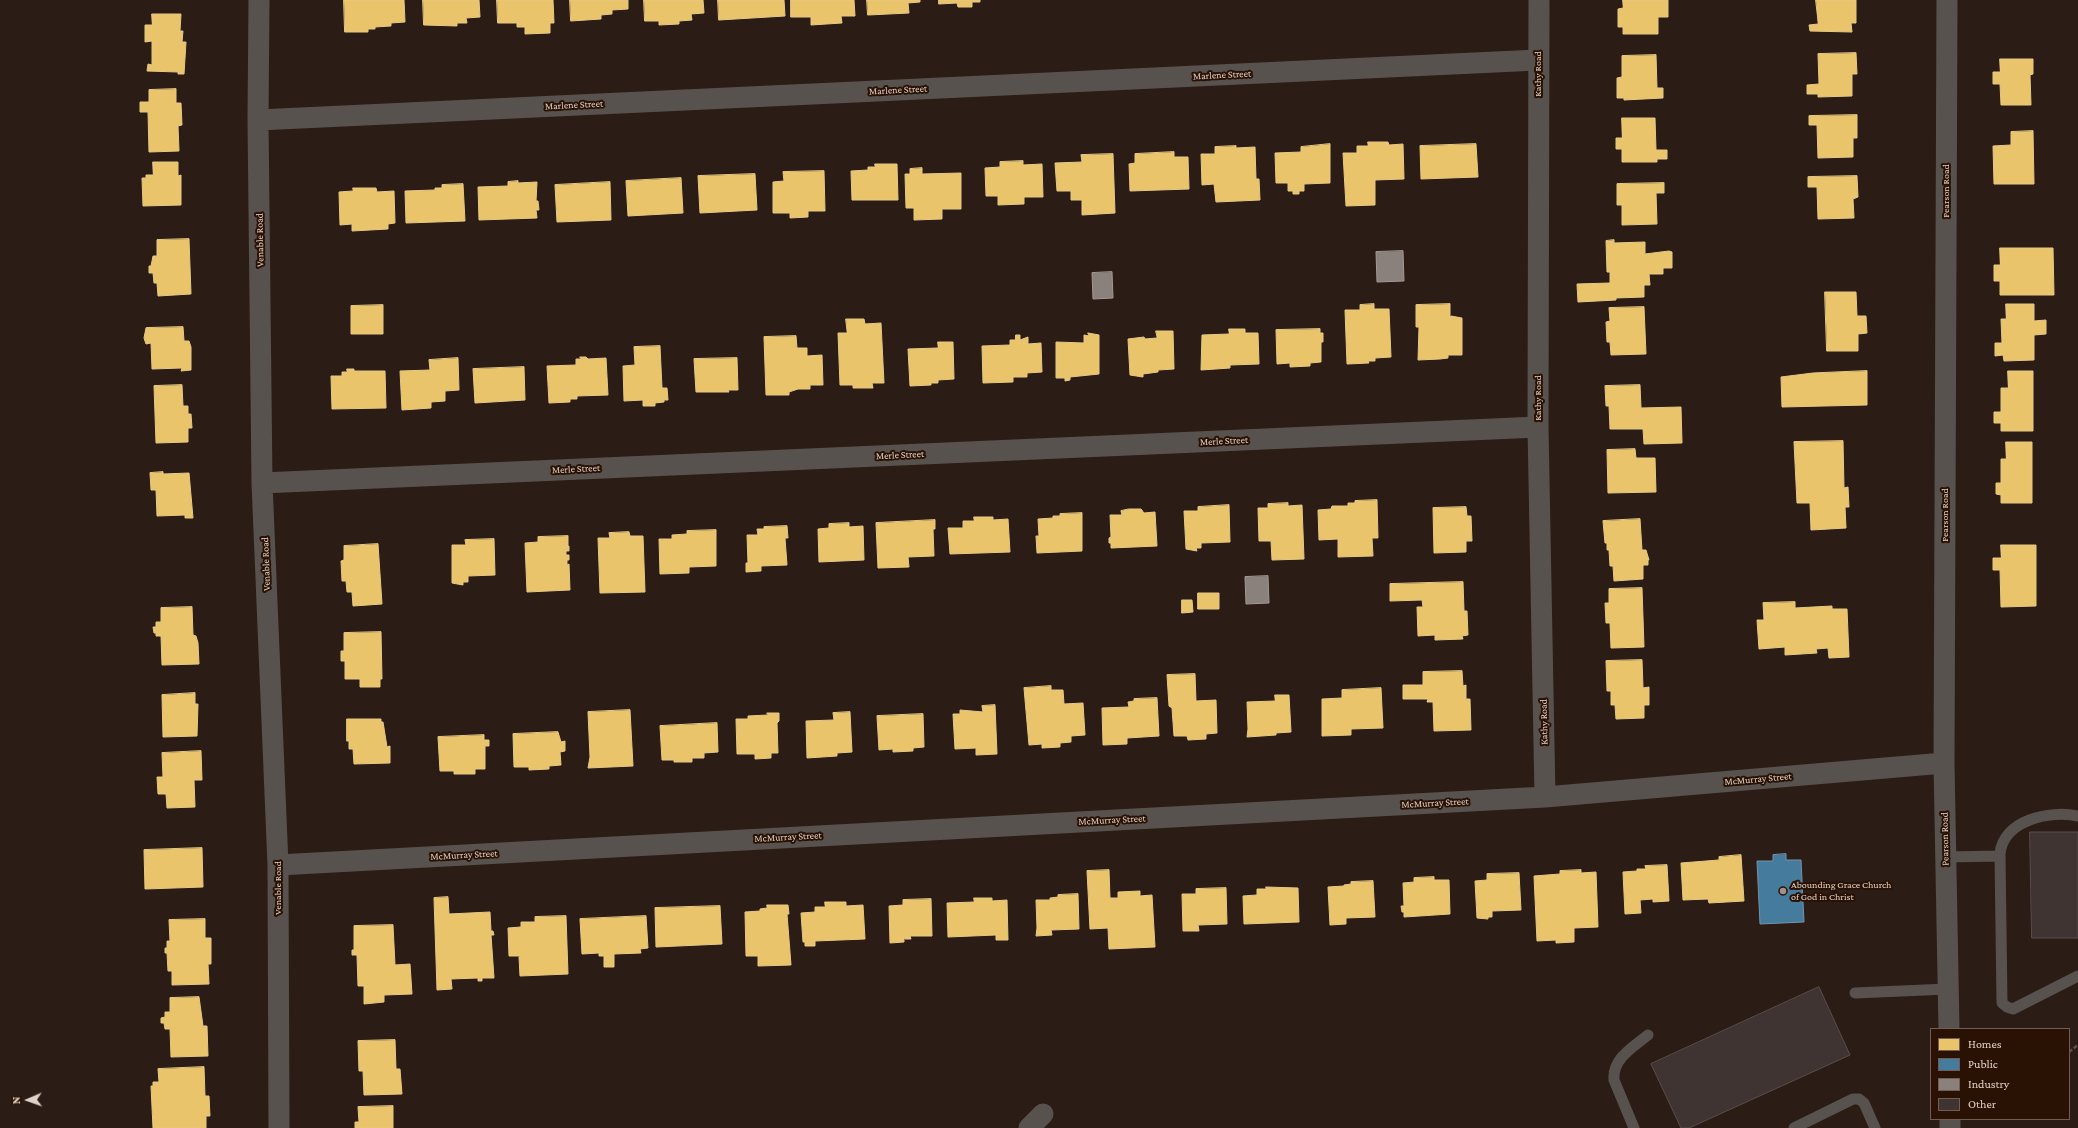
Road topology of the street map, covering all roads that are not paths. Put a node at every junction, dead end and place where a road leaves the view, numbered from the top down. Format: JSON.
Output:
{"nodes":[{"id":1,"x":259,"y":0,"type":"edge"},
{"id":2,"x":1538,"y":0,"type":"edge"},
{"id":3,"x":1947,"y":0,"type":"edge"},
{"id":4,"x":1538,"y":60,"type":"junction"},
{"id":5,"x":258,"y":120,"type":"junction"},
{"id":6,"x":1538,"y":427,"type":"junction"},
{"id":7,"x":262,"y":483,"type":"junction"},
{"id":8,"x":1944,"y":763,"type":"junction"},
{"id":9,"x":1545,"y":797,"type":"junction"},
{"id":10,"x":2078,"y":816,"type":"edge"},
{"id":11,"x":2000,"y":856,"type":"junction"},
{"id":12,"x":1946,"y":857,"type":"junction"},
{"id":13,"x":278,"y":864,"type":"junction"},
{"id":14,"x":2078,"y":976,"type":"edge"},
{"id":15,"x":1948,"y":989,"type":"junction"},
{"id":16,"x":1855,"y":993,"type":"dead end"},
{"id":17,"x":1949,"y":1028,"type":"edge"},
{"id":18,"x":1648,"y":1035,"type":"dead end"},
{"id":19,"x":279,"y":1128,"type":"edge"},
{"id":20,"x":1634,"y":1128,"type":"edge"},
{"id":21,"x":1794,"y":1128,"type":"edge"},
{"id":22,"x":1875,"y":1128,"type":"edge"}],
"edges":[{"from":1,"to":5,"type":"street","name":"Venable Road"},
{"from":2,"to":4,"type":"street","name":"Kathy Road"},
{"from":3,"to":8,"type":"street","name":"Pearson Road"},
{"from":4,"to":5,"type":"street","name":"Marlene Street"},
{"from":4,"to":6,"type":"street","name":"Kathy Road"},
{"from":5,"to":7,"type":"street","name":"Venable Road"},
{"from":6,"to":7,"type":"street","name":"Merle Street"},
{"from":6,"to":9,"type":"street","name":"Kathy Road"},
{"from":7,"to":13,"type":"street","name":"Venable Road"},
{"from":8,"to":9,"type":"street","name":"McMurray Street"},
{"from":8,"to":12,"type":"street","name":"Pearson Road"},
{"from":9,"to":13,"type":"street","name":"McMurray Street"},
{"from":10,"to":11,"type":"lane"},
{"from":11,"to":12,"type":"lane"},
{"from":11,"to":14,"type":"lane"},
{"from":12,"to":15,"type":"street","name":"Pearson Road"},
{"from":13,"to":19,"type":"street","name":"Venable Road"},
{"from":15,"to":16,"type":"lane"},
{"from":15,"to":17,"type":"street","name":"Pearson Road"},
{"from":18,"to":20,"type":"lane"},
{"from":21,"to":22,"type":"lane"}]}
